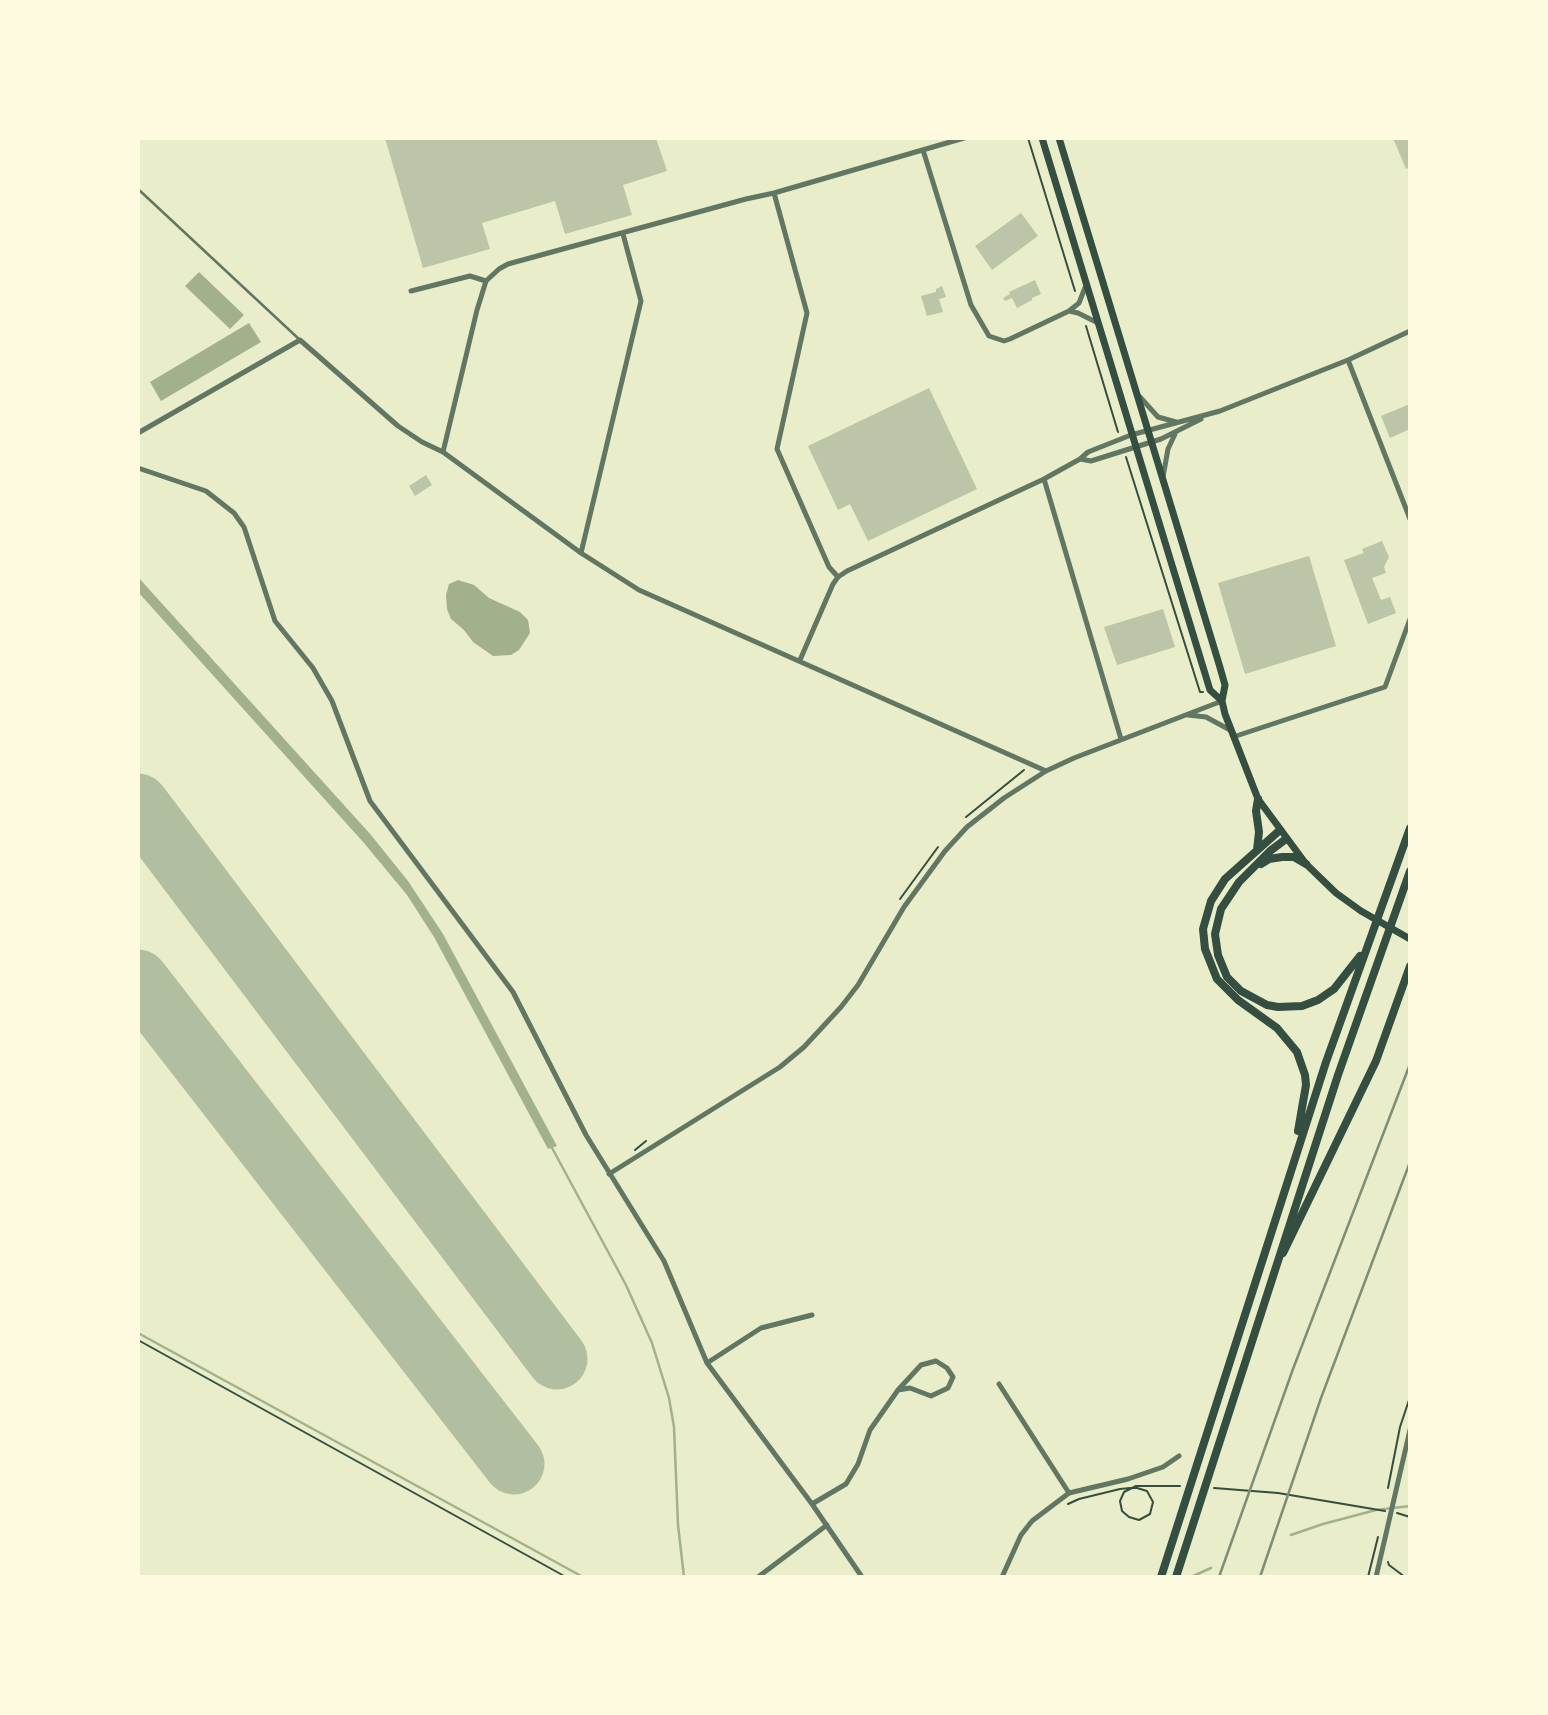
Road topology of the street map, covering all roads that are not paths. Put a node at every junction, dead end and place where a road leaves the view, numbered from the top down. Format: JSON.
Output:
{"nodes":[{"id":1,"x":964,"y":138,"type":"edge"},
{"id":2,"x":1042,"y":138,"type":"edge"},
{"id":3,"x":1059,"y":138,"type":"edge"},
{"id":4,"x":923,"y":150,"type":"junction"},
{"id":5,"x":138,"y":189,"type":"edge"},
{"id":6,"x":774,"y":193,"type":"junction"},
{"id":7,"x":623,"y":234,"type":"junction"},
{"id":8,"x":486,"y":281,"type":"junction"},
{"id":9,"x":1086,"y":285,"type":"junction"},
{"id":10,"x":411,"y":291,"type":"dead end"},
{"id":11,"x":1069,"y":312,"type":"junction"},
{"id":12,"x":1098,"y":323,"type":"junction"},
{"id":13,"x":1410,"y":331,"type":"edge"},
{"id":14,"x":300,"y":340,"type":"junction"},
{"id":15,"x":1348,"y":360,"type":"junction"},
{"id":16,"x":1136,"y":392,"type":"junction"},
{"id":17,"x":1203,"y":417,"type":"junction"},
{"id":18,"x":1177,"y":422,"type":"junction"},
{"id":19,"x":1148,"y":432,"type":"junction"},
{"id":20,"x":138,"y":433,"type":"edge"},
{"id":21,"x":1175,"y":433,"type":"junction"},
{"id":22,"x":1131,"y":435,"type":"junction"},
{"id":23,"x":1151,"y":441,"type":"junction"},
{"id":24,"x":1135,"y":446,"type":"junction"},
{"id":25,"x":443,"y":452,"type":"junction"},
{"id":26,"x":1080,"y":459,"type":"junction"},
{"id":27,"x":138,"y":468,"type":"edge"},
{"id":28,"x":1044,"y":479,"type":"junction"},
{"id":29,"x":1163,"y":480,"type":"junction"},
{"id":30,"x":1410,"y":519,"type":"edge"},
{"id":31,"x":581,"y":552,"type":"junction"},
{"id":32,"x":838,"y":577,"type":"junction"},
{"id":33,"x":1410,"y":619,"type":"edge"},
{"id":34,"x":800,"y":660,"type":"junction"},
{"id":35,"x":1222,"y":701,"type":"junction"},
{"id":36,"x":1185,"y":715,"type":"junction"},
{"id":37,"x":1232,"y":734,"type":"junction"},
{"id":38,"x":1121,"y":739,"type":"junction"},
{"id":39,"x":1045,"y":771,"type":"junction"},
{"id":40,"x":1258,"y":799,"type":"junction"},
{"id":41,"x":1410,"y":828,"type":"edge"},
{"id":42,"x":1280,"y":830,"type":"junction"},
{"id":43,"x":1286,"y":839,"type":"junction"},
{"id":44,"x":1256,"y":850,"type":"junction"},
{"id":45,"x":1306,"y":864,"type":"junction"},
{"id":46,"x":1253,"y":869,"type":"junction"},
{"id":47,"x":1410,"y":871,"type":"edge"},
{"id":48,"x":1410,"y":939,"type":"edge"},
{"id":49,"x":1365,"y":952,"type":"junction"},
{"id":50,"x":1409,"y":971,"type":"edge"},
{"id":51,"x":1290,"y":1170,"type":"junction"},
{"id":52,"x":609,"y":1174,"type":"junction"},
{"id":53,"x":1276,"y":1265,"type":"junction"},
{"id":54,"x":812,"y":1315,"type":"dead end"},
{"id":55,"x":707,"y":1363,"type":"junction"},
{"id":56,"x":999,"y":1384,"type":"dead end"},
{"id":57,"x":898,"y":1390,"type":"junction"},
{"id":58,"x":1410,"y":1430,"type":"edge"},
{"id":59,"x":1179,"y":1456,"type":"dead end"},
{"id":60,"x":1069,"y":1493,"type":"junction"},
{"id":61,"x":812,"y":1504,"type":"junction"},
{"id":62,"x":827,"y":1525,"type":"junction"},
{"id":63,"x":1177,"y":1574,"type":"edge"},
{"id":64,"x":758,"y":1577,"type":"edge"},
{"id":65,"x":862,"y":1577,"type":"edge"},
{"id":66,"x":1002,"y":1577,"type":"edge"},
{"id":67,"x":1161,"y":1577,"type":"edge"},
{"id":68,"x":1376,"y":1577,"type":"edge"}],
"edges":[{"from":1,"to":4,"type":"street"},
{"from":2,"to":9,"type":"main road"},
{"from":3,"to":16,"type":"main road"},
{"from":4,"to":6,"type":"street"},
{"from":4,"to":11,"type":"street"},
{"from":5,"to":14,"type":"lane"},
{"from":6,"to":7,"type":"street"},
{"from":6,"to":32,"type":"street"},
{"from":7,"to":8,"type":"street"},
{"from":7,"to":31,"type":"street"},
{"from":8,"to":10,"type":"street"},
{"from":8,"to":25,"type":"street"},
{"from":9,"to":11,"type":"street"},
{"from":9,"to":12,"type":"main road"},
{"from":11,"to":12,"type":"street"},
{"from":12,"to":22,"type":"main road"},
{"from":13,"to":15,"type":"street"},
{"from":14,"to":20,"type":"street"},
{"from":14,"to":25,"type":"street"},
{"from":15,"to":17,"type":"street"},
{"from":15,"to":30,"type":"street"},
{"from":16,"to":18,"type":"street"},
{"from":16,"to":19,"type":"main road"},
{"from":17,"to":18,"type":"street"},
{"from":17,"to":21,"type":"street"},
{"from":18,"to":19,"type":"street"},
{"from":19,"to":22,"type":"street"},
{"from":19,"to":23,"type":"main road"},
{"from":21,"to":23,"type":"street"},
{"from":21,"to":29,"type":"street"},
{"from":22,"to":24,"type":"main road"},
{"from":22,"to":26,"type":"street"},
{"from":23,"to":24,"type":"street"},
{"from":23,"to":29,"type":"main road"},
{"from":24,"to":26,"type":"street"},
{"from":24,"to":35,"type":"main road"},
{"from":25,"to":31,"type":"street"},
{"from":26,"to":28,"type":"street"},
{"from":27,"to":52,"type":"street"},
{"from":28,"to":32,"type":"street"},
{"from":28,"to":38,"type":"street"},
{"from":29,"to":35,"type":"main road"},
{"from":31,"to":34,"type":"street"},
{"from":32,"to":34,"type":"street"},
{"from":33,"to":37,"type":"street"},
{"from":34,"to":39,"type":"street"},
{"from":35,"to":36,"type":"street"},
{"from":35,"to":37,"type":"main road"},
{"from":36,"to":37,"type":"street"},
{"from":36,"to":38,"type":"street"},
{"from":37,"to":40,"type":"main road"},
{"from":38,"to":39,"type":"street"},
{"from":39,"to":52,"type":"street"},
{"from":40,"to":42,"type":"main road"},
{"from":40,"to":44,"type":"highway"},
{"from":41,"to":49,"type":"highway"},
{"from":42,"to":43,"type":"main road"},
{"from":42,"to":44,"type":"highway"},
{"from":43,"to":45,"type":"main road"},
{"from":43,"to":46,"type":"highway"},
{"from":44,"to":51,"type":"highway"},
{"from":45,"to":46,"type":"highway"},
{"from":45,"to":48,"type":"main road"},
{"from":46,"to":49,"type":"highway"},
{"from":47,"to":53,"type":"highway"},
{"from":49,"to":51,"type":"highway"},
{"from":50,"to":53,"type":"highway"},
{"from":51,"to":67,"type":"highway"},
{"from":52,"to":55,"type":"street"},
{"from":53,"to":63,"type":"highway"},
{"from":54,"to":55,"type":"street"},
{"from":55,"to":61,"type":"street"},
{"from":56,"to":60,"type":"street"},
{"from":57,"to":57,"type":"street"},
{"from":57,"to":61,"type":"street"},
{"from":58,"to":68,"type":"street"},
{"from":59,"to":60,"type":"street"},
{"from":60,"to":66,"type":"street"},
{"from":61,"to":62,"type":"street"},
{"from":62,"to":64,"type":"street"},
{"from":62,"to":65,"type":"street"}]}
